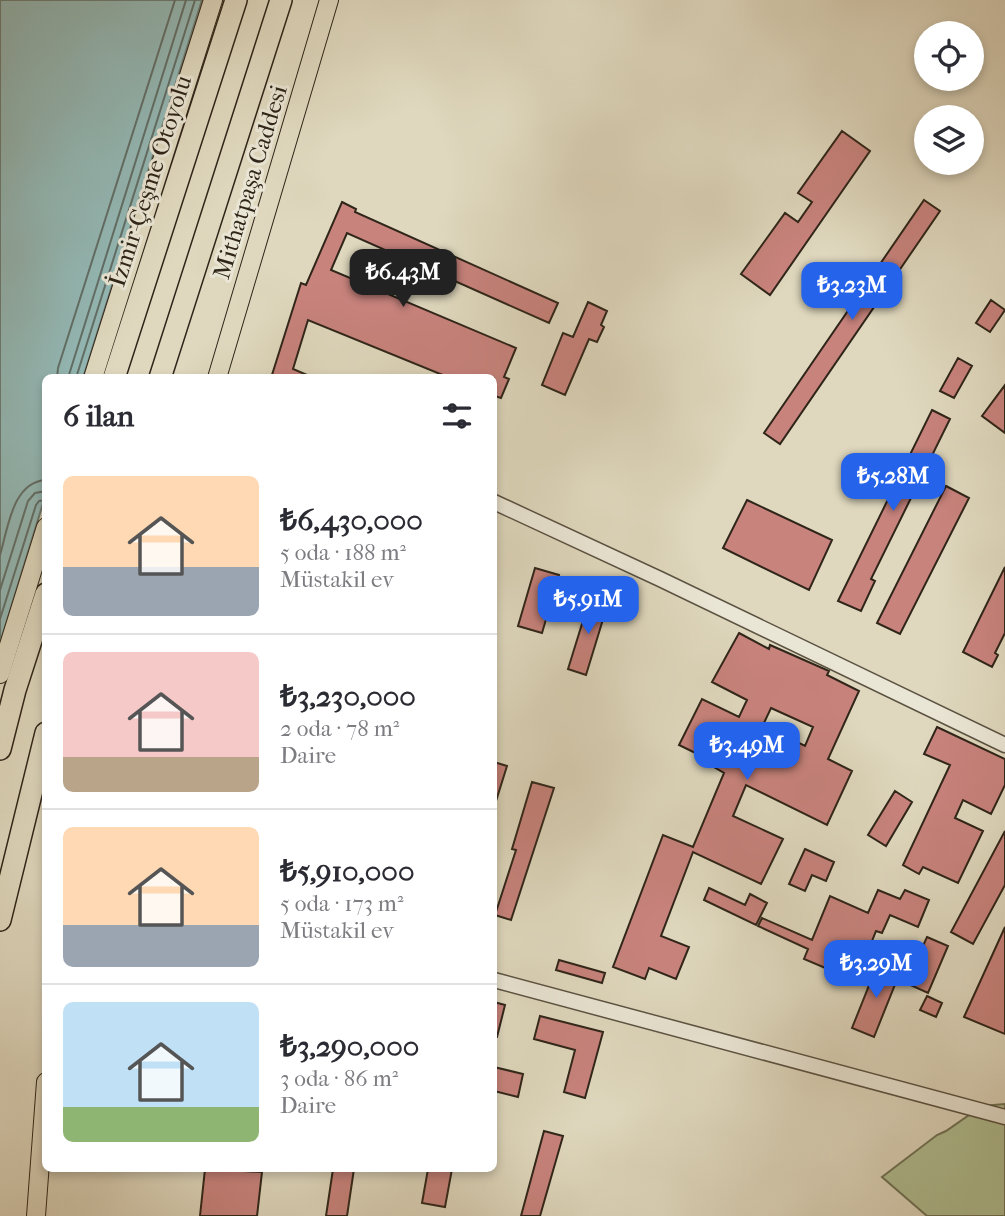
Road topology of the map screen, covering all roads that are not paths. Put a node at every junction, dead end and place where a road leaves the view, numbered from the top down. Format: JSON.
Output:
{"nodes":[{"id":1,"x":213,"y":0,"type":"edge"},
{"id":2,"x":236,"y":0,"type":"edge"},
{"id":3,"x":281,"y":0,"type":"edge"},
{"id":4,"x":330,"y":0,"type":"edge"},
{"id":5,"x":94,"y":374,"type":"edge"},
{"id":6,"x":115,"y":374,"type":"edge"},
{"id":7,"x":161,"y":374,"type":"edge"},
{"id":8,"x":218,"y":374,"type":"edge"},
{"id":9,"x":497,"y":503,"type":"edge"},
{"id":10,"x":42,"y":540,"type":"edge"},
{"id":11,"x":42,"y":607,"type":"edge"},
{"id":12,"x":0,"y":674,"type":"edge"},
{"id":13,"x":1005,"y":745,"type":"edge"},
{"id":14,"x":0,"y":749,"type":"edge"},
{"id":15,"x":42,"y":749,"type":"edge"},
{"id":16,"x":0,"y":920,"type":"edge"},
{"id":17,"x":497,"y":981,"type":"edge"},
{"id":18,"x":1005,"y":1116,"type":"edge"},
{"id":19,"x":42,"y":1136,"type":"edge"},
{"id":20,"x":36,"y":1216,"type":"edge"}],
"edges":[{"from":1,"to":5,"type":"main road"},
{"from":2,"to":6,"type":"highway","name":"İzmir-Çeşme Otoyolu"},
{"from":3,"to":7,"type":"highway"},
{"from":4,"to":8,"type":"main road","name":"Mithatpaşa Caddesi"},
{"from":9,"to":13,"type":"lane"},
{"from":10,"to":12,"type":"main road"},
{"from":11,"to":14,"type":"highway"},
{"from":15,"to":16,"type":"highway"},
{"from":17,"to":18,"type":"lane"},
{"from":19,"to":20,"type":"main road"}]}
